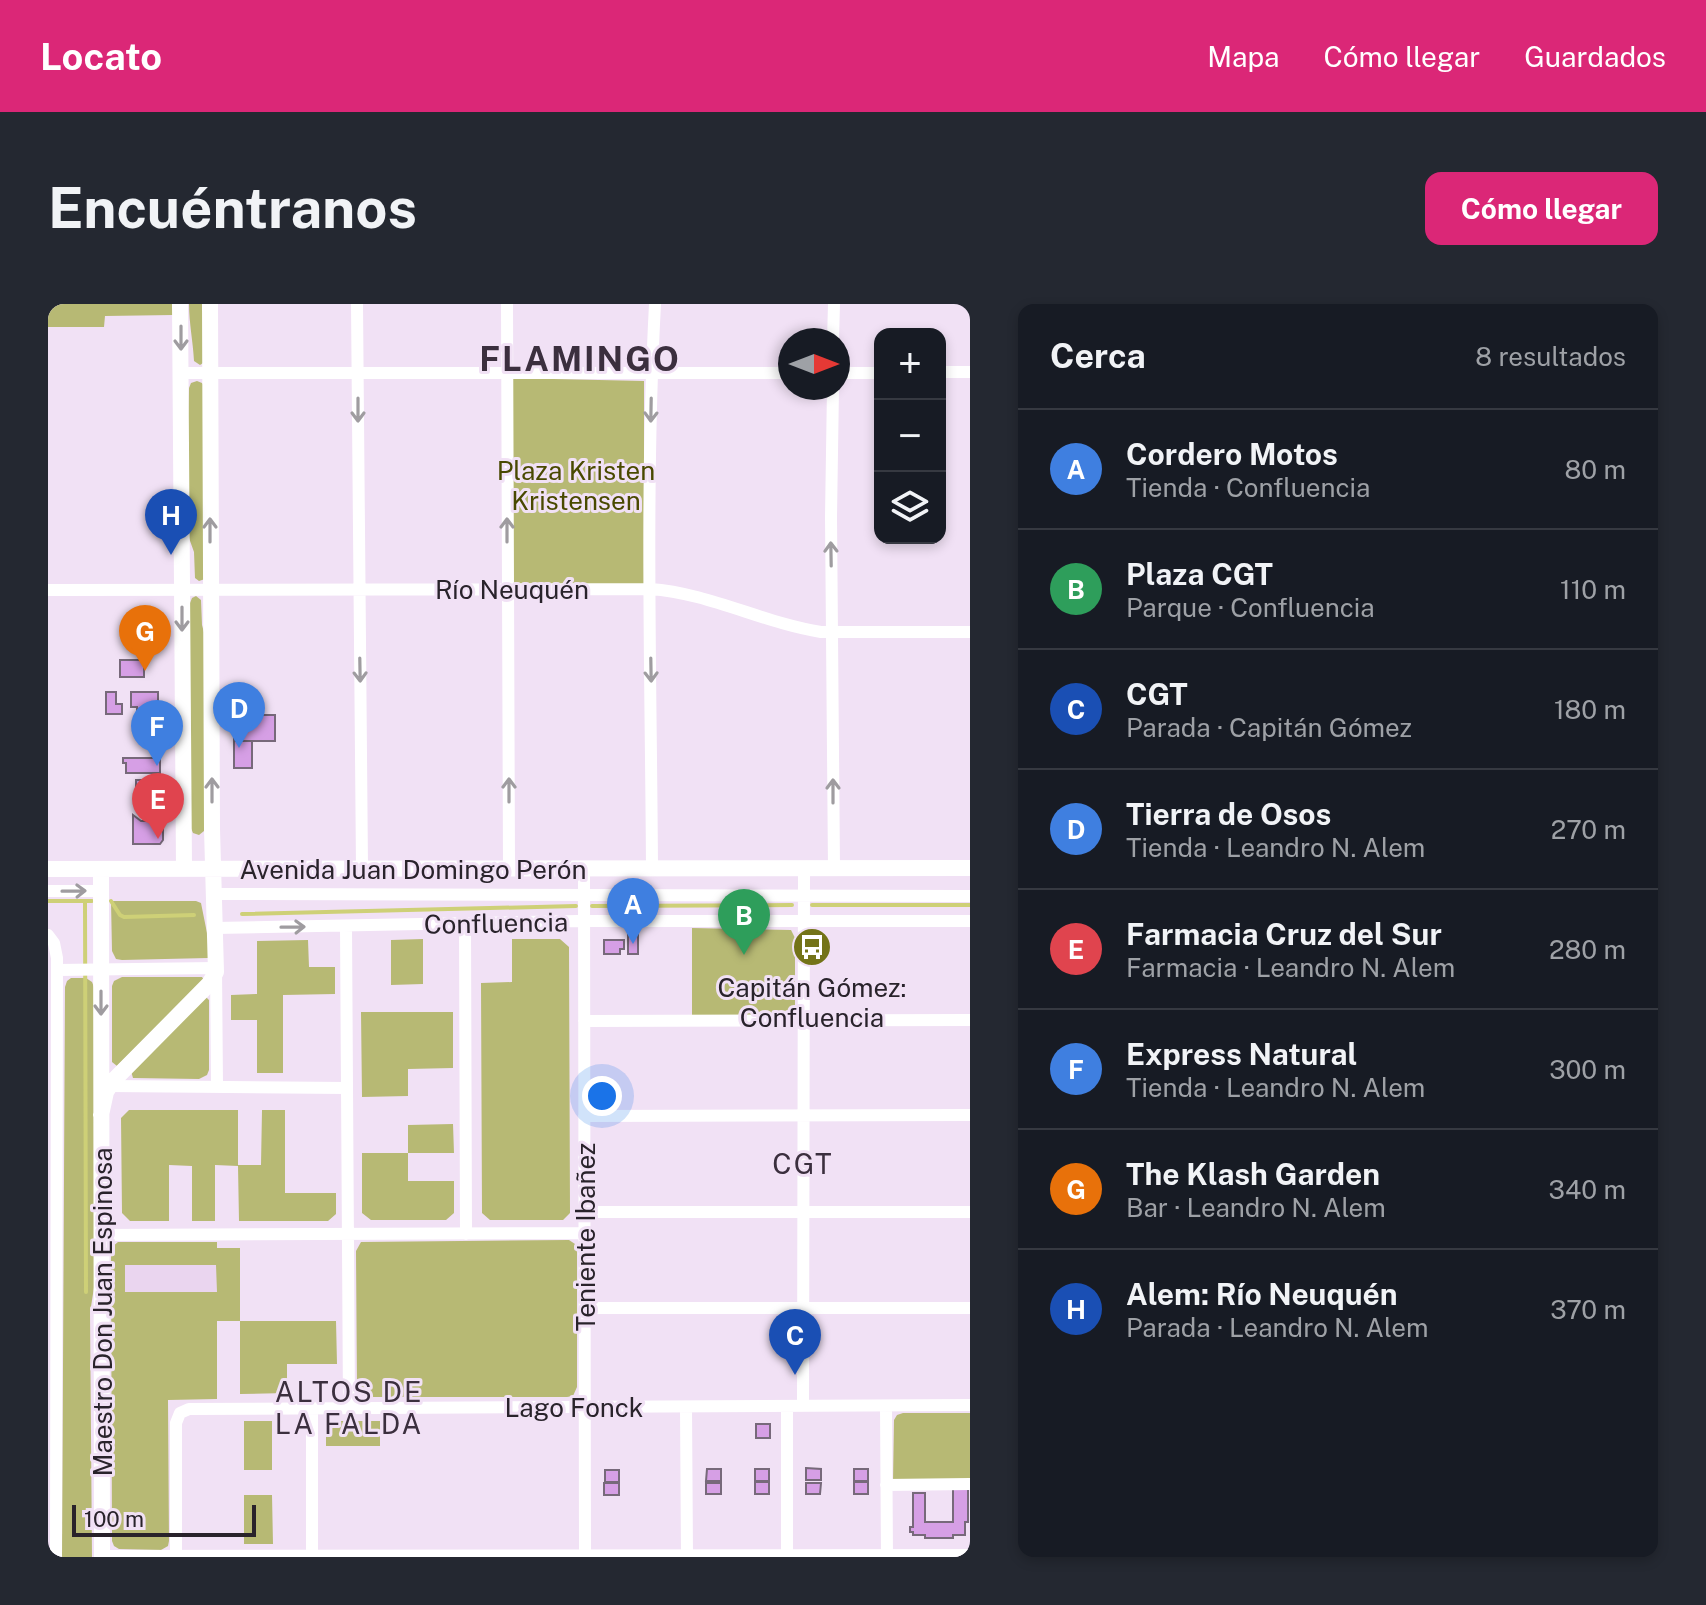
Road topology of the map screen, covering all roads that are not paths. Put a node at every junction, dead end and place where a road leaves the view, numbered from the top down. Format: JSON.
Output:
{"nodes":[{"id":1,"x":180,"y":304,"type":"edge"},
{"id":2,"x":210,"y":304,"type":"edge"},
{"id":3,"x":357,"y":304,"type":"edge"},
{"id":4,"x":507,"y":304,"type":"edge"},
{"id":5,"x":655,"y":304,"type":"edge"},
{"id":6,"x":834,"y":304,"type":"edge"},
{"id":7,"x":833,"y":328,"type":"edge"},
{"id":8,"x":946,"y":372,"type":"edge"},
{"id":9,"x":970,"y":372,"type":"edge"},
{"id":10,"x":181,"y":373,"type":"junction"},
{"id":11,"x":210,"y":373,"type":"junction"},
{"id":12,"x":357,"y":373,"type":"junction"},
{"id":13,"x":507,"y":373,"type":"junction"},
{"id":14,"x":652,"y":373,"type":"junction"},
{"id":15,"x":778,"y":373,"type":"edge"},
{"id":16,"x":850,"y":373,"type":"edge"},
{"id":17,"x":874,"y":373,"type":"edge"},
{"id":18,"x":833,"y":400,"type":"edge"},
{"id":19,"x":359,"y":589,"type":"junction"},
{"id":20,"x":507,"y":589,"type":"junction"},
{"id":21,"x":650,"y":589,"type":"junction"},
{"id":22,"x":48,"y":590,"type":"edge"},
{"id":23,"x":182,"y":590,"type":"junction"},
{"id":24,"x":210,"y":590,"type":"junction"},
{"id":25,"x":832,"y":632,"type":"junction"},
{"id":26,"x":970,"y":632,"type":"edge"},
{"id":27,"x":212,"y":829,"type":"junction"},
{"id":28,"x":183,"y":830,"type":"junction"},
{"id":29,"x":184,"y":868,"type":"junction"},
{"id":30,"x":213,"y":868,"type":"junction"},
{"id":31,"x":362,"y":868,"type":"junction"},
{"id":32,"x":509,"y":868,"type":"junction"},
{"id":33,"x":970,"y":868,"type":"edge"},
{"id":34,"x":48,"y":869,"type":"edge"},
{"id":35,"x":101,"y":869,"type":"junction"},
{"id":36,"x":584,"y":869,"type":"junction"},
{"id":37,"x":652,"y":869,"type":"junction"},
{"id":38,"x":804,"y":869,"type":"junction"},
{"id":39,"x":834,"y":869,"type":"junction"},
{"id":40,"x":48,"y":891,"type":"edge"},
{"id":41,"x":101,"y":891,"type":"junction"},
{"id":42,"x":213,"y":894,"type":"junction"},
{"id":43,"x":584,"y":896,"type":"junction"},
{"id":44,"x":804,"y":896,"type":"junction"},
{"id":45,"x":970,"y":896,"type":"edge"},
{"id":46,"x":584,"y":921,"type":"junction"},
{"id":47,"x":804,"y":921,"type":"junction"},
{"id":48,"x":970,"y":921,"type":"edge"},
{"id":49,"x":465,"y":923,"type":"junction"},
{"id":50,"x":346,"y":926,"type":"junction"},
{"id":51,"x":215,"y":928,"type":"junction"},
{"id":52,"x":49,"y":935,"type":"edge"},
{"id":53,"x":216,"y":968,"type":"junction"},
{"id":54,"x":57,"y":970,"type":"junction"},
{"id":55,"x":91,"y":970,"type":"junction"},
{"id":56,"x":804,"y":1020,"type":"junction"},
{"id":57,"x":970,"y":1020,"type":"edge"},
{"id":58,"x":584,"y":1021,"type":"junction"},
{"id":59,"x":52,"y":1067,"type":"edge"},
{"id":60,"x":109,"y":1086,"type":"junction"},
{"id":61,"x":217,"y":1087,"type":"junction"},
{"id":62,"x":347,"y":1088,"type":"junction"},
{"id":63,"x":101,"y":1115,"type":"junction"},
{"id":64,"x":970,"y":1115,"type":"edge"},
{"id":65,"x":584,"y":1116,"type":"junction"},
{"id":66,"x":804,"y":1116,"type":"junction"},
{"id":67,"x":585,"y":1212,"type":"junction"},
{"id":68,"x":804,"y":1212,"type":"junction"},
{"id":69,"x":970,"y":1212,"type":"edge"},
{"id":70,"x":585,"y":1233,"type":"junction"},
{"id":71,"x":348,"y":1234,"type":"junction"},
{"id":72,"x":466,"y":1234,"type":"junction"},
{"id":73,"x":102,"y":1235,"type":"junction"},
{"id":74,"x":52,"y":1293,"type":"edge"},
{"id":75,"x":585,"y":1308,"type":"junction"},
{"id":76,"x":804,"y":1308,"type":"junction"},
{"id":77,"x":970,"y":1308,"type":"edge"},
{"id":78,"x":970,"y":1405,"type":"edge"},
{"id":79,"x":787,"y":1406,"type":"junction"},
{"id":80,"x":803,"y":1406,"type":"junction"},
{"id":81,"x":886,"y":1406,"type":"junction"},
{"id":82,"x":585,"y":1407,"type":"junction"},
{"id":83,"x":686,"y":1407,"type":"junction"},
{"id":84,"x":312,"y":1408,"type":"junction"},
{"id":85,"x":349,"y":1408,"type":"junction"},
{"id":86,"x":970,"y":1484,"type":"edge"},
{"id":87,"x":886,"y":1485,"type":"junction"},
{"id":88,"x":970,"y":1555,"type":"edge"},
{"id":89,"x":585,"y":1556,"type":"edge"},
{"id":90,"x":687,"y":1556,"type":"edge"},
{"id":91,"x":787,"y":1556,"type":"edge"},
{"id":92,"x":887,"y":1556,"type":"edge"},
{"id":93,"x":56,"y":1557,"type":"edge"},
{"id":94,"x":102,"y":1557,"type":"edge"},
{"id":95,"x":176,"y":1557,"type":"edge"},
{"id":96,"x":312,"y":1557,"type":"edge"}],
"edges":[{"from":1,"to":10,"type":"main road","one_way":true},
{"from":2,"to":11,"type":"main road"},
{"from":3,"to":12,"type":"street"},
{"from":4,"to":13,"type":"street"},
{"from":5,"to":14,"type":"street"},
{"from":6,"to":7,"type":"street"},
{"from":8,"to":9,"type":"street"},
{"from":10,"to":11,"type":"street"},
{"from":10,"to":23,"type":"main road"},
{"from":11,"to":12,"type":"street"},
{"from":24,"to":11,"type":"main road","one_way":true},
{"from":12,"to":13,"type":"street"},
{"from":12,"to":19,"type":"street","one_way":true},
{"from":13,"to":14,"type":"street"},
{"from":20,"to":13,"type":"street","one_way":true},
{"from":14,"to":15,"type":"street"},
{"from":14,"to":21,"type":"street","one_way":true},
{"from":16,"to":17,"type":"street"},
{"from":25,"to":18,"type":"street","one_way":true},
{"from":19,"to":20,"type":"street","name":"Río Neuquén"},
{"from":19,"to":24,"type":"street","name":"Río Neuquén"},
{"from":19,"to":31,"type":"street","one_way":true},
{"from":20,"to":21,"type":"street","name":"Río Neuquén"},
{"from":32,"to":20,"type":"street","one_way":true},
{"from":21,"to":25,"type":"street","name":"Río Neuquén"},
{"from":21,"to":37,"type":"street","one_way":true},
{"from":22,"to":23,"type":"street","name":"Río Neuquén"},
{"from":23,"to":24,"type":"street","name":"Río Neuquén"},
{"from":23,"to":28,"type":"main road","one_way":true},
{"from":27,"to":24,"type":"main road","one_way":true},
{"from":25,"to":26,"type":"street","name":"Río Neuquén"},
{"from":39,"to":25,"type":"street","one_way":true},
{"from":27,"to":28,"type":"main road"},
{"from":27,"to":30,"type":"main road"},
{"from":28,"to":29,"type":"main road"},
{"from":29,"to":30,"type":"main road","name":"Avenida Juan Domingo Perón"},
{"from":29,"to":35,"type":"main road","name":"Avenida Juan Domingo Perón"},
{"from":30,"to":31,"type":"main road","name":"Avenida Juan Domingo Perón"},
{"from":30,"to":42,"type":"main road"},
{"from":31,"to":32,"type":"main road","name":"Avenida Juan Domingo Perón"},
{"from":32,"to":36,"type":"main road","name":"Avenida Juan Domingo Perón"},
{"from":33,"to":39,"type":"main road","name":"Avenida Juan Domingo Perón"},
{"from":34,"to":35,"type":"main road","name":"Avenida Juan Domingo Perón"},
{"from":35,"to":41,"type":"main road","name":"Maestro Don Juan Espinosa"},
{"from":36,"to":37,"type":"main road","name":"Avenida Juan Domingo Perón"},
{"from":36,"to":43,"type":"street","name":"Teniente Ibañez"},
{"from":37,"to":38,"type":"main road","name":"Avenida Juan Domingo Perón"},
{"from":38,"to":39,"type":"main road","name":"Avenida Juan Domingo Perón"},
{"from":38,"to":44,"type":"street"},
{"from":40,"to":41,"type":"street","one_way":true},
{"from":41,"to":55,"type":"main road","name":"Maestro Don Juan Espinosa"},
{"from":42,"to":43,"type":"street"},
{"from":42,"to":51,"type":"main road"},
{"from":43,"to":44,"type":"street"},
{"from":43,"to":46,"type":"street","name":"Teniente Ibañez"},
{"from":44,"to":45,"type":"street"},
{"from":44,"to":47,"type":"street"},
{"from":46,"to":47,"type":"street","name":"Confluencia"},
{"from":46,"to":49,"type":"street","name":"Confluencia"},
{"from":46,"to":58,"type":"street","name":"Teniente Ibañez"},
{"from":47,"to":48,"type":"street","name":"Confluencia"},
{"from":47,"to":56,"type":"street"},
{"from":49,"to":50,"type":"street","name":"Confluencia"},
{"from":49,"to":72,"type":"street"},
{"from":51,"to":50,"type":"street","name":"Confluencia","one_way":true},
{"from":50,"to":62,"type":"street"},
{"from":51,"to":53,"type":"main road"},
{"from":52,"to":54,"type":"street"},
{"from":53,"to":55,"type":"street"},
{"from":53,"to":60,"type":"main road","name":"Maestro Don Juan Espinosa"},
{"from":53,"to":61,"type":"street"},
{"from":54,"to":55,"type":"street"},
{"from":54,"to":59,"type":"street"},
{"from":55,"to":63,"type":"main road","name":"Maestro Don Juan Espinosa","one_way":true},
{"from":56,"to":57,"type":"street"},
{"from":56,"to":58,"type":"street"},
{"from":56,"to":66,"type":"street"},
{"from":58,"to":65,"type":"street","name":"Teniente Ibañez"},
{"from":59,"to":74,"type":"street"},
{"from":60,"to":61,"type":"street"},
{"from":60,"to":63,"type":"main road","name":"Maestro Don Juan Espinosa"},
{"from":61,"to":62,"type":"street"},
{"from":62,"to":71,"type":"street"},
{"from":63,"to":73,"type":"main road","name":"Maestro Don Juan Espinosa"},
{"from":64,"to":66,"type":"street"},
{"from":65,"to":66,"type":"street"},
{"from":65,"to":67,"type":"street","name":"Teniente Ibañez"},
{"from":66,"to":68,"type":"street"},
{"from":67,"to":68,"type":"street"},
{"from":67,"to":70,"type":"street","name":"Teniente Ibañez"},
{"from":68,"to":69,"type":"street"},
{"from":68,"to":76,"type":"street"},
{"from":70,"to":72,"type":"street"},
{"from":70,"to":75,"type":"street","name":"Teniente Ibañez"},
{"from":71,"to":72,"type":"street"},
{"from":71,"to":73,"type":"street"},
{"from":71,"to":85,"type":"street"},
{"from":73,"to":94,"type":"main road","name":"Maestro Don Juan Espinosa"},
{"from":74,"to":93,"type":"street"},
{"from":75,"to":76,"type":"street"},
{"from":75,"to":82,"type":"street","name":"Teniente Ibañez"},
{"from":76,"to":77,"type":"street"},
{"from":76,"to":80,"type":"street"},
{"from":78,"to":81,"type":"street","name":"Lago Fonck"},
{"from":79,"to":80,"type":"street","name":"Lago Fonck"},
{"from":79,"to":83,"type":"street","name":"Lago Fonck"},
{"from":79,"to":91,"type":"street"},
{"from":80,"to":81,"type":"street","name":"Lago Fonck"},
{"from":81,"to":87,"type":"street"},
{"from":82,"to":83,"type":"street","name":"Lago Fonck"},
{"from":82,"to":85,"type":"street","name":"Lago Fonck"},
{"from":82,"to":89,"type":"street","name":"Teniente Ibañez"},
{"from":83,"to":90,"type":"street"},
{"from":84,"to":85,"type":"street","name":"Lago Fonck"},
{"from":84,"to":95,"type":"street","name":"Lago Fonck"},
{"from":84,"to":96,"type":"street"},
{"from":86,"to":87,"type":"street"},
{"from":87,"to":92,"type":"street"},
{"from":88,"to":92,"type":"street"},
{"from":89,"to":90,"type":"street"},
{"from":89,"to":96,"type":"street"},
{"from":90,"to":91,"type":"street"},
{"from":91,"to":92,"type":"street"},
{"from":94,"to":95,"type":"street"},
{"from":95,"to":96,"type":"street"}]}
